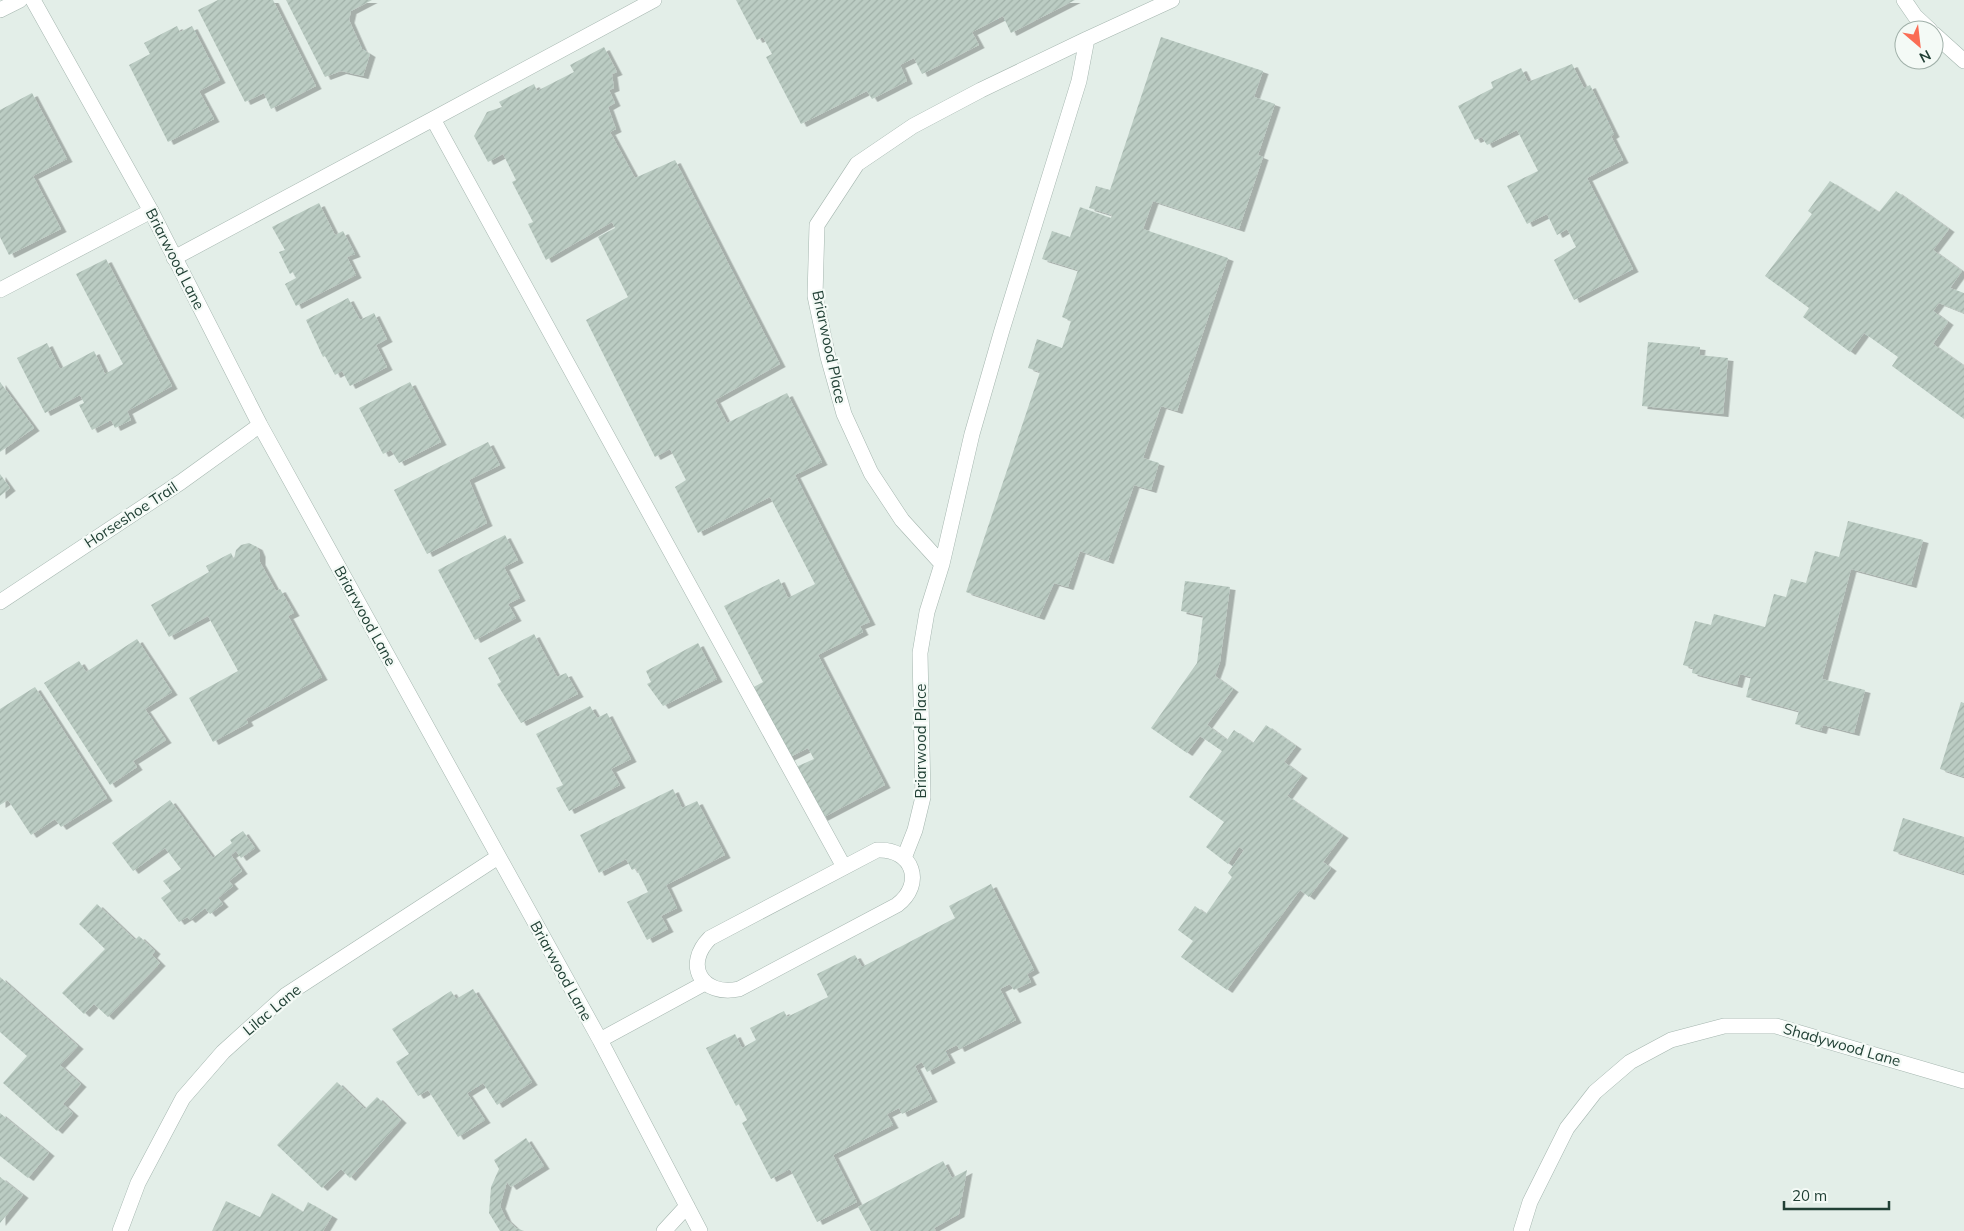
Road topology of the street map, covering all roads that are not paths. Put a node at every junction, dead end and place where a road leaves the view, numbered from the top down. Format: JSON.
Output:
{"nodes":[{"id":1,"x":20,"y":0,"type":"edge"},
{"id":2,"x":33,"y":0,"type":"edge"},
{"id":3,"x":654,"y":0,"type":"edge"},
{"id":4,"x":1172,"y":0,"type":"edge"},
{"id":5,"x":1904,"y":0,"type":"edge"},
{"id":6,"x":0,"y":10,"type":"edge"},
{"id":7,"x":1920,"y":20,"type":"edge"},
{"id":8,"x":1087,"y":39,"type":"junction"},
{"id":9,"x":1944,"y":43,"type":"edge"},
{"id":10,"x":1964,"y":61,"type":"edge"},
{"id":11,"x":433,"y":119,"type":"junction"},
{"id":12,"x":151,"y":211,"type":"junction"},
{"id":13,"x":174,"y":258,"type":"junction"},
{"id":14,"x":0,"y":290,"type":"edge"},
{"id":15,"x":260,"y":425,"type":"junction"},
{"id":16,"x":942,"y":564,"type":"junction"},
{"id":17,"x":0,"y":602,"type":"edge"},
{"id":18,"x":498,"y":857,"type":"junction"},
{"id":19,"x":904,"y":858,"type":"junction"},
{"id":20,"x":844,"y":867,"type":"junction"},
{"id":21,"x":705,"y":983,"type":"junction"},
{"id":22,"x":600,"y":1040,"type":"junction"},
{"id":23,"x":1964,"y":1081,"type":"edge"},
{"id":24,"x":687,"y":1206,"type":"junction"},
{"id":25,"x":120,"y":1231,"type":"edge"},
{"id":26,"x":664,"y":1231,"type":"edge"},
{"id":27,"x":700,"y":1231,"type":"edge"},
{"id":28,"x":1521,"y":1231,"type":"edge"}],
"edges":[{"from":1,"to":6,"type":"street"},
{"from":2,"to":12,"type":"street","name":"Briarwood Lane"},
{"from":3,"to":11,"type":"street"},
{"from":4,"to":8,"type":"street","name":"Briarwood Place"},
{"from":5,"to":7,"type":"street"},
{"from":8,"to":16,"type":"street","name":"Briarwood Place"},
{"from":8,"to":16,"type":"street","name":"Briarwood Place"},
{"from":9,"to":10,"type":"street"},
{"from":11,"to":13,"type":"street"},
{"from":11,"to":20,"type":"street"},
{"from":12,"to":13,"type":"street","name":"Briarwood Lane"},
{"from":12,"to":14,"type":"street"},
{"from":13,"to":15,"type":"street","name":"Briarwood Lane"},
{"from":15,"to":17,"type":"street","name":"Horseshoe Trail"},
{"from":15,"to":18,"type":"street","name":"Briarwood Lane"},
{"from":16,"to":19,"type":"street","name":"Briarwood Place"},
{"from":18,"to":22,"type":"street","name":"Briarwood Lane"},
{"from":18,"to":25,"type":"street","name":"Lilac Lane"},
{"from":19,"to":20,"type":"street"},
{"from":19,"to":21,"type":"street"},
{"from":20,"to":21,"type":"street"},
{"from":21,"to":22,"type":"street"},
{"from":22,"to":24,"type":"street","name":"Briarwood Lane"},
{"from":23,"to":28,"type":"street","name":"Shadywood Lane"},
{"from":24,"to":26,"type":"street"},
{"from":24,"to":27,"type":"street","name":"Briarwood Lane"}]}
